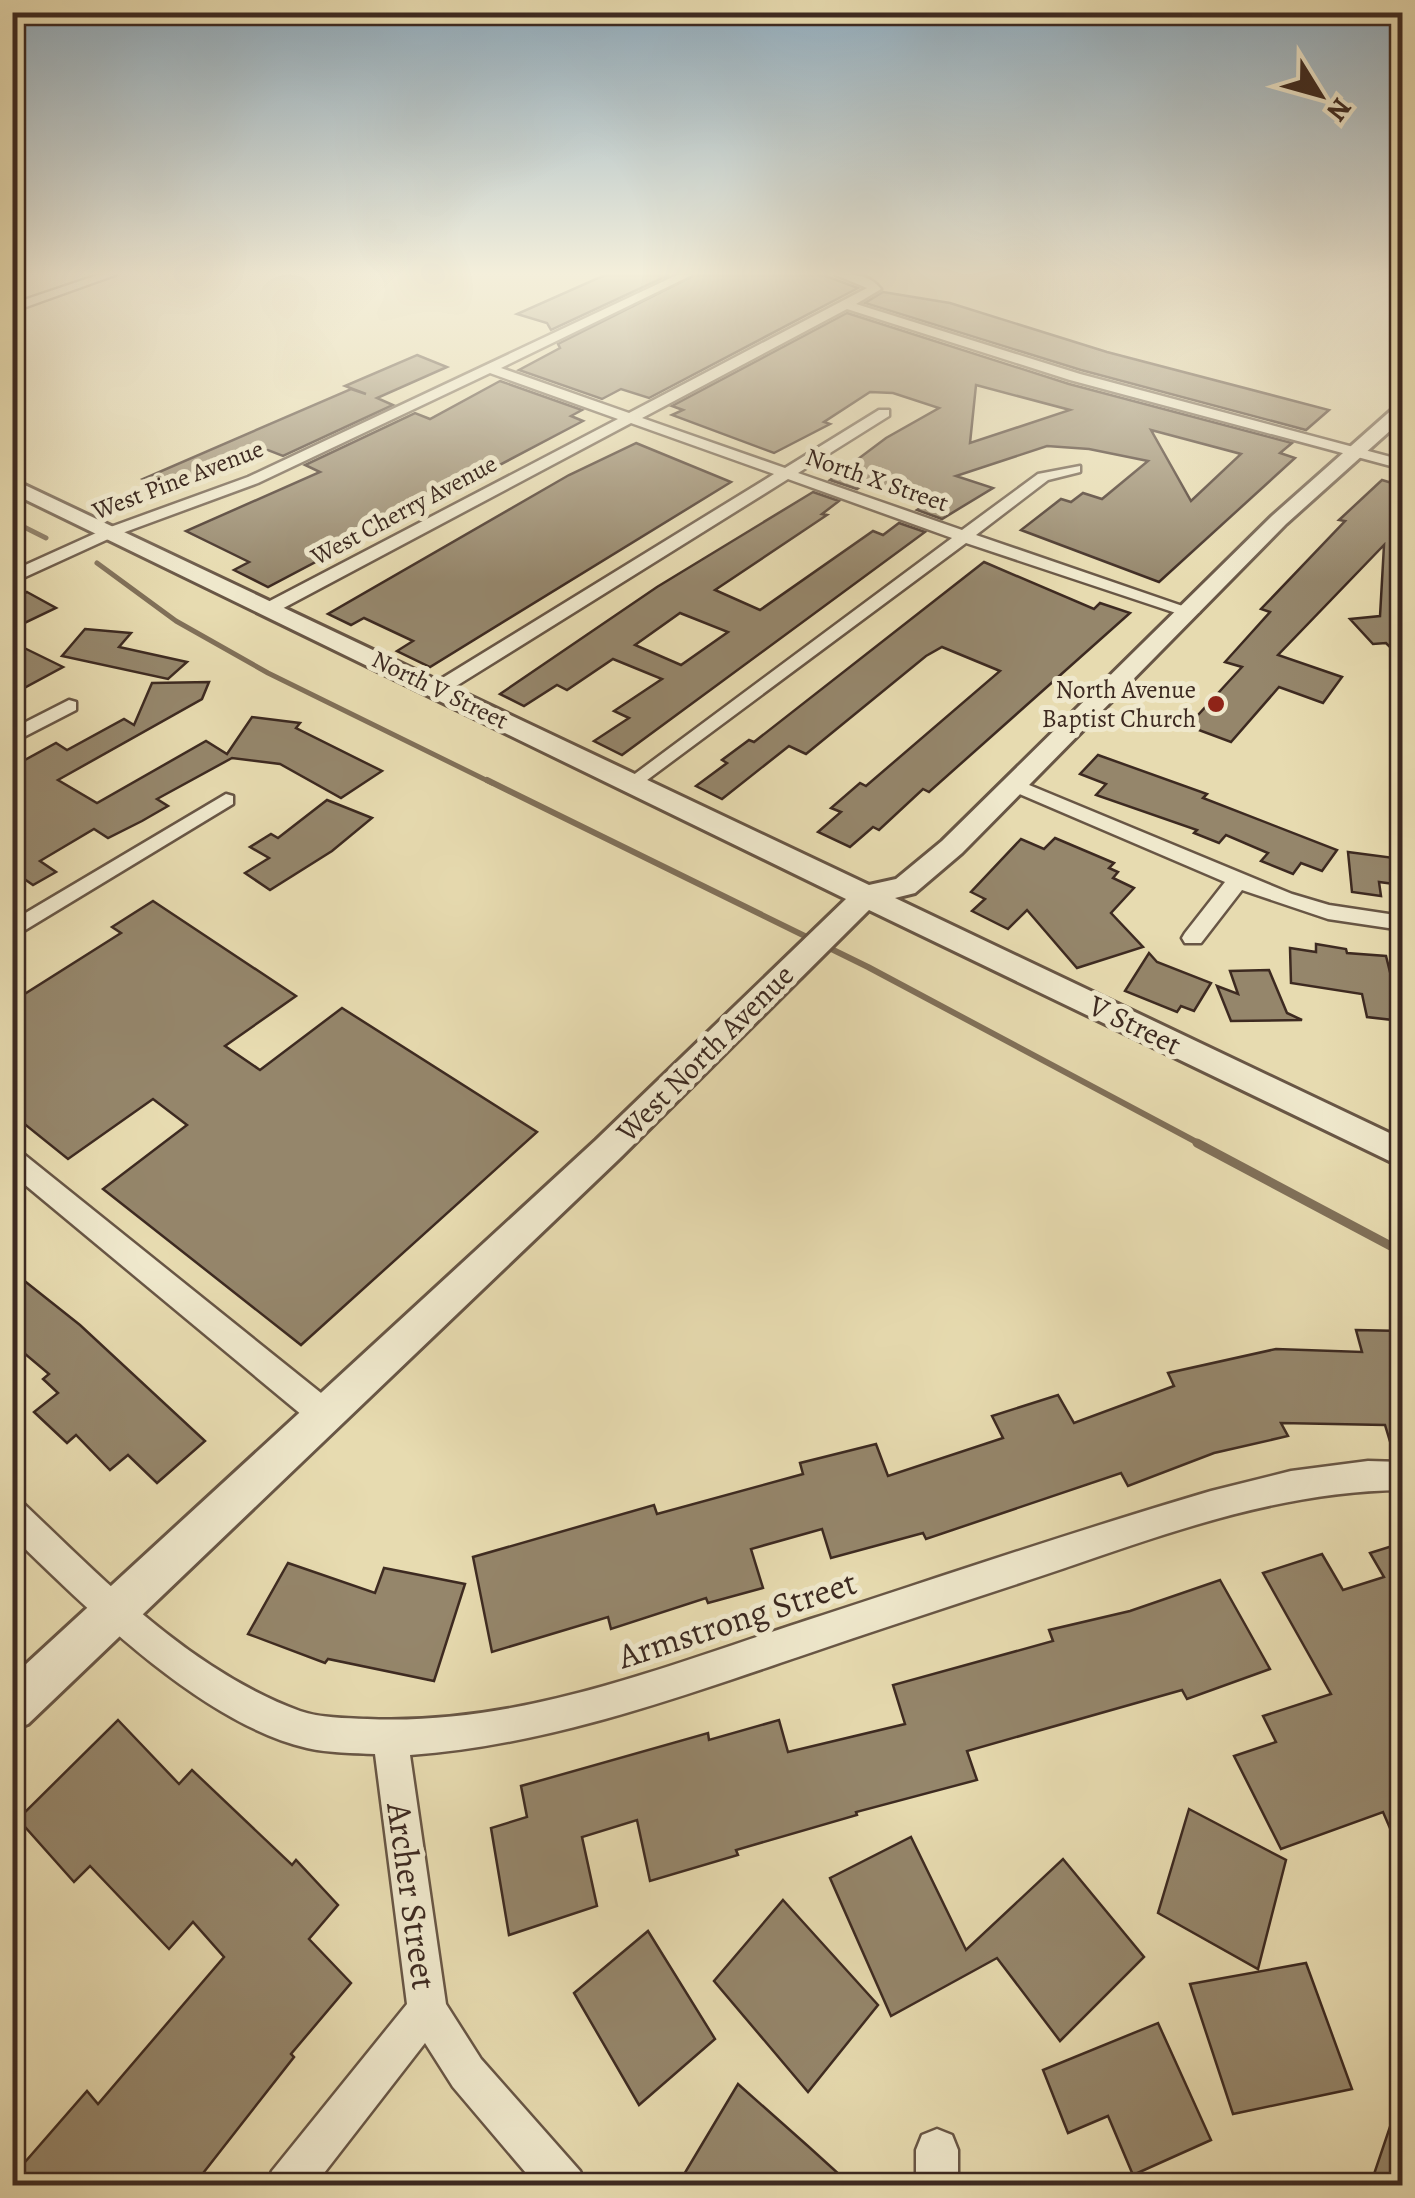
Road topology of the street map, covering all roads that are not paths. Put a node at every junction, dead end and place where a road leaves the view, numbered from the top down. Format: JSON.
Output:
{"nodes":[{"id":1,"x":473,"y":378,"type":"edge"},
{"id":2,"x":515,"y":378,"type":"edge"},
{"id":3,"x":708,"y":378,"type":"edge"},
{"id":4,"x":1077,"y":378,"type":"edge"},
{"id":5,"x":1402,"y":411,"type":"edge"},
{"id":6,"x":884,"y":413,"type":"dead end"},
{"id":7,"x":630,"y":418,"type":"junction"},
{"id":8,"x":1356,"y":451,"type":"junction"},
{"id":9,"x":1402,"y":465,"type":"edge"},
{"id":10,"x":1075,"y":469,"type":"dead end"},
{"id":11,"x":784,"y":474,"type":"junction"},
{"id":12,"x":12,"y":484,"type":"edge"},
{"id":13,"x":111,"y":532,"type":"junction"},
{"id":14,"x":964,"y":536,"type":"junction"},
{"id":15,"x":12,"y":578,"type":"edge"},
{"id":16,"x":270,"y":608,"type":"junction"},
{"id":17,"x":1191,"y":612,"type":"junction"},
{"id":18,"x":438,"y":689,"type":"junction"},
{"id":19,"x":69,"y":706,"type":"dead end"},
{"id":20,"x":12,"y":736,"type":"edge"},
{"id":21,"x":635,"y":784,"type":"junction"},
{"id":22,"x":1017,"y":786,"type":"junction"},
{"id":23,"x":226,"y":800,"type":"dead end"},
{"id":24,"x":1237,"y":880,"type":"junction"},
{"id":25,"x":857,"y":905,"type":"junction"},
{"id":26,"x":1402,"y":923,"type":"edge"},
{"id":27,"x":12,"y":930,"type":"edge"},
{"id":28,"x":1193,"y":938,"type":"dead end"},
{"id":29,"x":1402,"y":1154,"type":"edge"},
{"id":30,"x":12,"y":1159,"type":"edge"},
{"id":31,"x":325,"y":1415,"type":"junction"},
{"id":32,"x":1402,"y":1476,"type":"edge"},
{"id":33,"x":12,"y":1514,"type":"edge"},
{"id":34,"x":114,"y":1613,"type":"junction"},
{"id":35,"x":12,"y":1708,"type":"edge"},
{"id":36,"x":390,"y":1740,"type":"junction"},
{"id":37,"x":427,"y":2010,"type":"junction"},
{"id":38,"x":287,"y":2186,"type":"edge"},
{"id":39,"x":565,"y":2186,"type":"edge"}],
"edges":[{"from":1,"to":13,"type":"street","name":"West Pine Avenue"},
{"from":2,"to":7,"type":"street","name":"North X Street"},
{"from":3,"to":7,"type":"street","name":"West Cherry Avenue"},
{"from":4,"to":8,"type":"street"},
{"from":5,"to":8,"type":"street","name":"West North Avenue"},
{"from":6,"to":11,"type":"street"},
{"from":7,"to":11,"type":"street","name":"North X Street"},
{"from":7,"to":16,"type":"street","name":"West Cherry Avenue"},
{"from":8,"to":9,"type":"street"},
{"from":8,"to":17,"type":"street","name":"West North Avenue"},
{"from":10,"to":14,"type":"street"},
{"from":11,"to":14,"type":"street","name":"North X Street"},
{"from":11,"to":18,"type":"street"},
{"from":12,"to":13,"type":"street","name":"North V Street"},
{"from":13,"to":15,"type":"street","name":"West Pine Avenue"},
{"from":13,"to":16,"type":"street","name":"North V Street"},
{"from":14,"to":17,"type":"street","name":"North X Street"},
{"from":14,"to":21,"type":"street"},
{"from":16,"to":18,"type":"street","name":"North V Street"},
{"from":17,"to":22,"type":"street","name":"West North Avenue"},
{"from":18,"to":21,"type":"street","name":"North V Street"},
{"from":19,"to":20,"type":"street"},
{"from":21,"to":25,"type":"street","name":"North V Street"},
{"from":22,"to":24,"type":"street"},
{"from":22,"to":25,"type":"street","name":"West North Avenue"},
{"from":23,"to":27,"type":"street"},
{"from":24,"to":26,"type":"street"},
{"from":24,"to":28,"type":"street"},
{"from":25,"to":29,"type":"street","name":"V Street"},
{"from":25,"to":31,"type":"street","name":"West North Avenue"},
{"from":30,"to":31,"type":"street"},
{"from":31,"to":34,"type":"street","name":"West North Avenue"},
{"from":32,"to":36,"type":"street","name":"Armstrong Street"},
{"from":33,"to":34,"type":"street","name":"Armstrong Street"},
{"from":34,"to":35,"type":"street","name":"West North Avenue"},
{"from":34,"to":36,"type":"street","name":"Armstrong Street"},
{"from":36,"to":37,"type":"street","name":"Archer Street"},
{"from":37,"to":38,"type":"street"},
{"from":37,"to":39,"type":"street","name":"Archer Street"}]}
